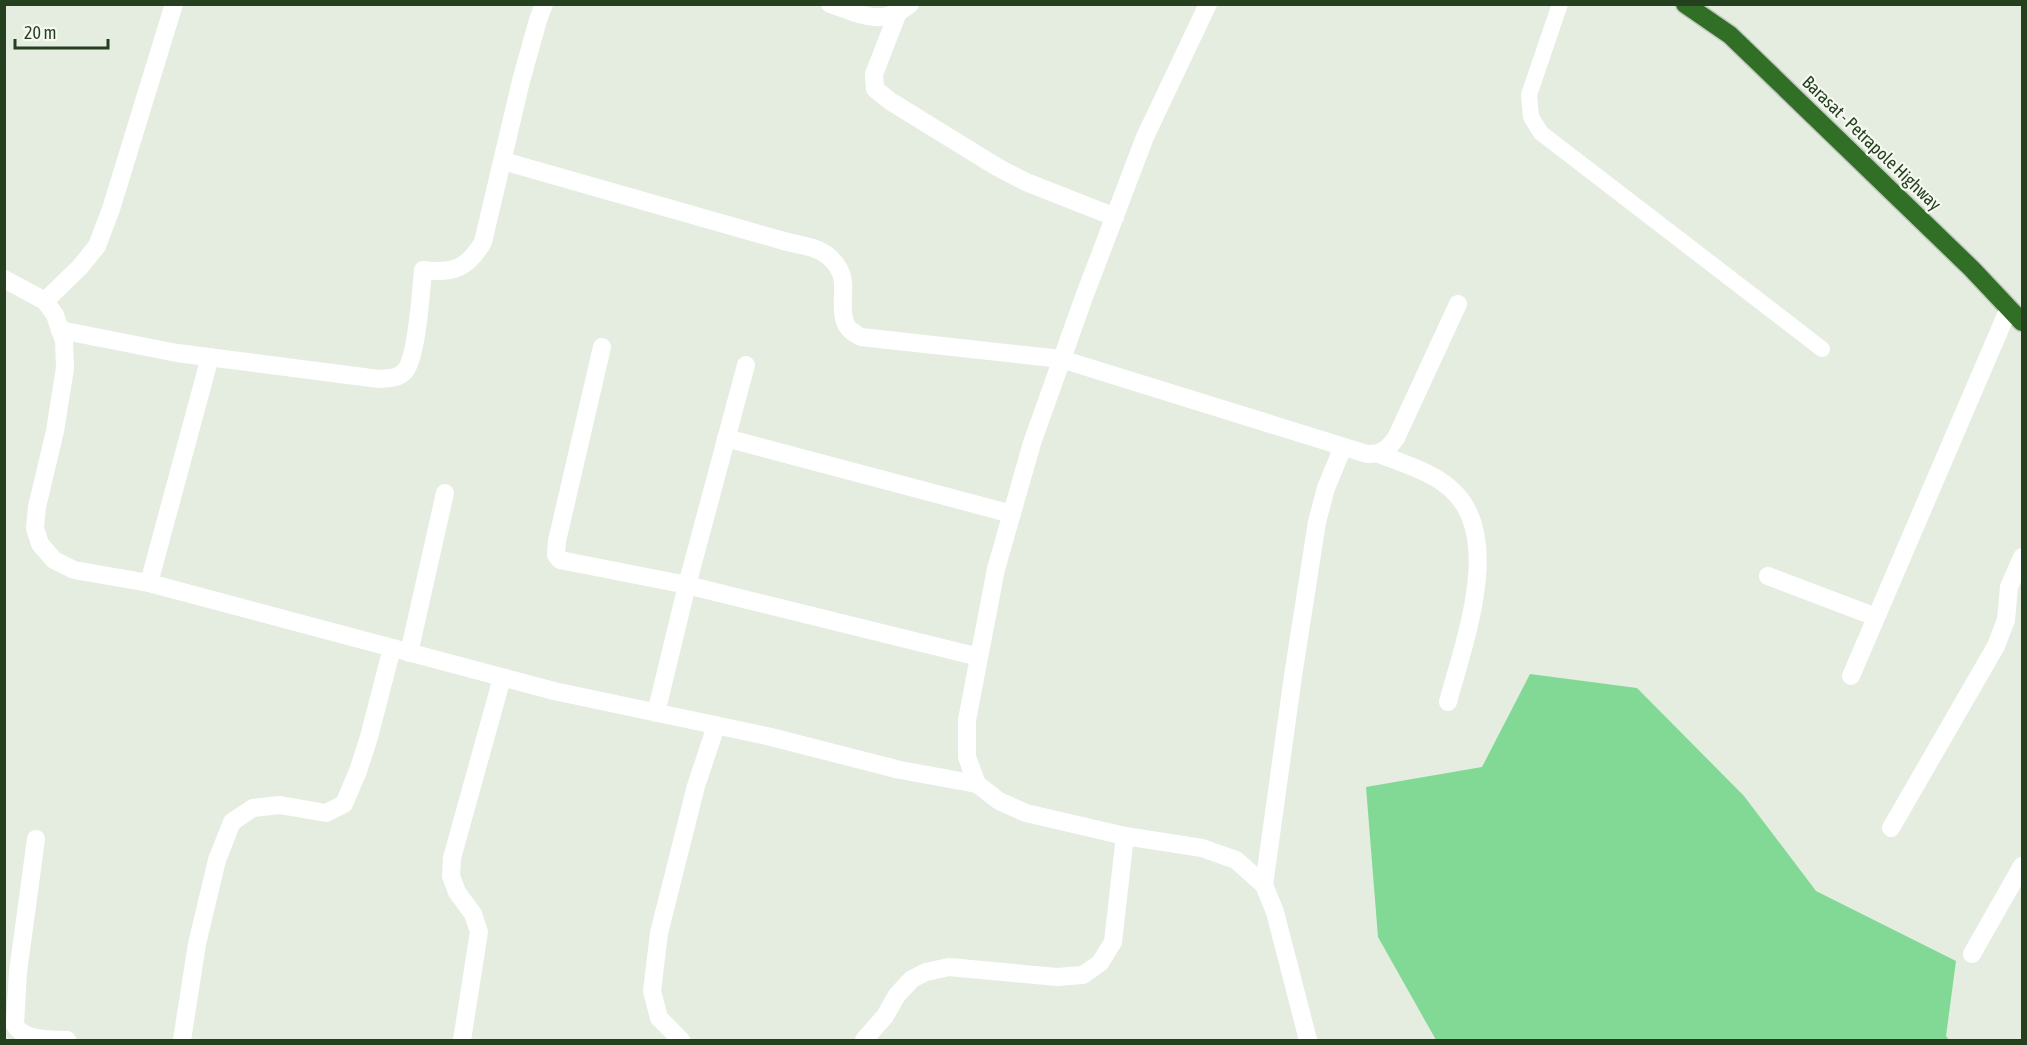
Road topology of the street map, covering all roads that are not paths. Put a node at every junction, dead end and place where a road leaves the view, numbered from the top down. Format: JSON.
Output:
{"nodes":[{"id":1,"x":174,"y":4,"type":"edge"},
{"id":2,"x":544,"y":4,"type":"edge"},
{"id":3,"x":830,"y":4,"type":"edge"},
{"id":4,"x":1208,"y":4,"type":"edge"},
{"id":5,"x":1560,"y":4,"type":"edge"},
{"id":6,"x":1685,"y":4,"type":"edge"},
{"id":7,"x":904,"y":10,"type":"edge"},
{"id":8,"x":503,"y":161,"type":"junction"},
{"id":9,"x":1115,"y":217,"type":"junction"},
{"id":10,"x":4,"y":279,"type":"edge"},
{"id":11,"x":45,"y":301,"type":"junction"},
{"id":12,"x":1458,"y":304,"type":"dead end"},
{"id":13,"x":2009,"y":308,"type":"junction"},
{"id":14,"x":2022,"y":322,"type":"edge"},
{"id":15,"x":60,"y":330,"type":"junction"},
{"id":16,"x":602,"y":347,"type":"dead end"},
{"id":17,"x":1822,"y":349,"type":"dead end"},
{"id":18,"x":210,"y":357,"type":"junction"},
{"id":19,"x":1061,"y":359,"type":"junction"},
{"id":20,"x":746,"y":365,"type":"dead end"},
{"id":21,"x":726,"y":438,"type":"junction"},
{"id":22,"x":1343,"y":447,"type":"junction"},
{"id":23,"x":1379,"y":454,"type":"junction"},
{"id":24,"x":445,"y":493,"type":"dead end"},
{"id":25,"x":1012,"y":514,"type":"junction"},
{"id":26,"x":2022,"y":557,"type":"edge"},
{"id":27,"x":1768,"y":576,"type":"dead end"},
{"id":28,"x":149,"y":583,"type":"junction"},
{"id":29,"x":687,"y":585,"type":"junction"},
{"id":30,"x":1876,"y":617,"type":"junction"},
{"id":31,"x":401,"y":651,"type":"junction"},
{"id":32,"x":979,"y":657,"type":"junction"},
{"id":33,"x":1851,"y":676,"type":"dead end"},
{"id":34,"x":502,"y":678,"type":"junction"},
{"id":35,"x":1448,"y":702,"type":"dead end"},
{"id":36,"x":656,"y":713,"type":"junction"},
{"id":37,"x":716,"y":726,"type":"junction"},
{"id":38,"x":977,"y":784,"type":"junction"},
{"id":39,"x":1891,"y":828,"type":"dead end"},
{"id":40,"x":1125,"y":836,"type":"junction"},
{"id":41,"x":36,"y":839,"type":"dead end"},
{"id":42,"x":2022,"y":866,"type":"edge"},
{"id":43,"x":1264,"y":885,"type":"junction"},
{"id":44,"x":1972,"y":954,"type":"dead end"},
{"id":45,"x":67,"y":1041,"type":"edge"},
{"id":46,"x":182,"y":1041,"type":"edge"},
{"id":47,"x":462,"y":1041,"type":"edge"},
{"id":48,"x":681,"y":1041,"type":"edge"},
{"id":49,"x":864,"y":1041,"type":"edge"},
{"id":50,"x":1308,"y":1041,"type":"edge"}],
"edges":[{"from":1,"to":11,"type":"street"},
{"from":2,"to":8,"type":"street"},
{"from":3,"to":7,"type":"street"},
{"from":4,"to":9,"type":"street"},
{"from":5,"to":17,"type":"lane"},
{"from":6,"to":13,"type":"highway","name":"Barasat - Petrapole Highway"},
{"from":7,"to":9,"type":"street"},
{"from":8,"to":18,"type":"street"},
{"from":8,"to":19,"type":"street"},
{"from":9,"to":19,"type":"street"},
{"from":10,"to":11,"type":"street"},
{"from":11,"to":15,"type":"street"},
{"from":12,"to":23,"type":"street"},
{"from":13,"to":14,"type":"highway","name":"Barasat - Petrapole Highway"},
{"from":13,"to":30,"type":"street"},
{"from":15,"to":18,"type":"street"},
{"from":15,"to":28,"type":"street"},
{"from":16,"to":29,"type":"street"},
{"from":18,"to":28,"type":"street"},
{"from":19,"to":22,"type":"street"},
{"from":19,"to":25,"type":"street"},
{"from":20,"to":21,"type":"street"},
{"from":21,"to":25,"type":"street"},
{"from":21,"to":29,"type":"street"},
{"from":22,"to":23,"type":"street"},
{"from":22,"to":43,"type":"street"},
{"from":23,"to":35,"type":"street"},
{"from":24,"to":31,"type":"street"},
{"from":25,"to":32,"type":"street"},
{"from":26,"to":39,"type":"street"},
{"from":27,"to":30,"type":"street"},
{"from":28,"to":31,"type":"street"},
{"from":29,"to":32,"type":"street"},
{"from":29,"to":36,"type":"street"},
{"from":30,"to":33,"type":"street"},
{"from":31,"to":34,"type":"street"},
{"from":31,"to":46,"type":"street"},
{"from":32,"to":38,"type":"street"},
{"from":34,"to":36,"type":"street"},
{"from":34,"to":47,"type":"street"},
{"from":36,"to":37,"type":"street"},
{"from":37,"to":38,"type":"street"},
{"from":37,"to":48,"type":"street"},
{"from":38,"to":40,"type":"street"},
{"from":40,"to":43,"type":"street"},
{"from":40,"to":49,"type":"street"},
{"from":41,"to":45,"type":"street"},
{"from":42,"to":44,"type":"street"},
{"from":43,"to":50,"type":"street"}]}
